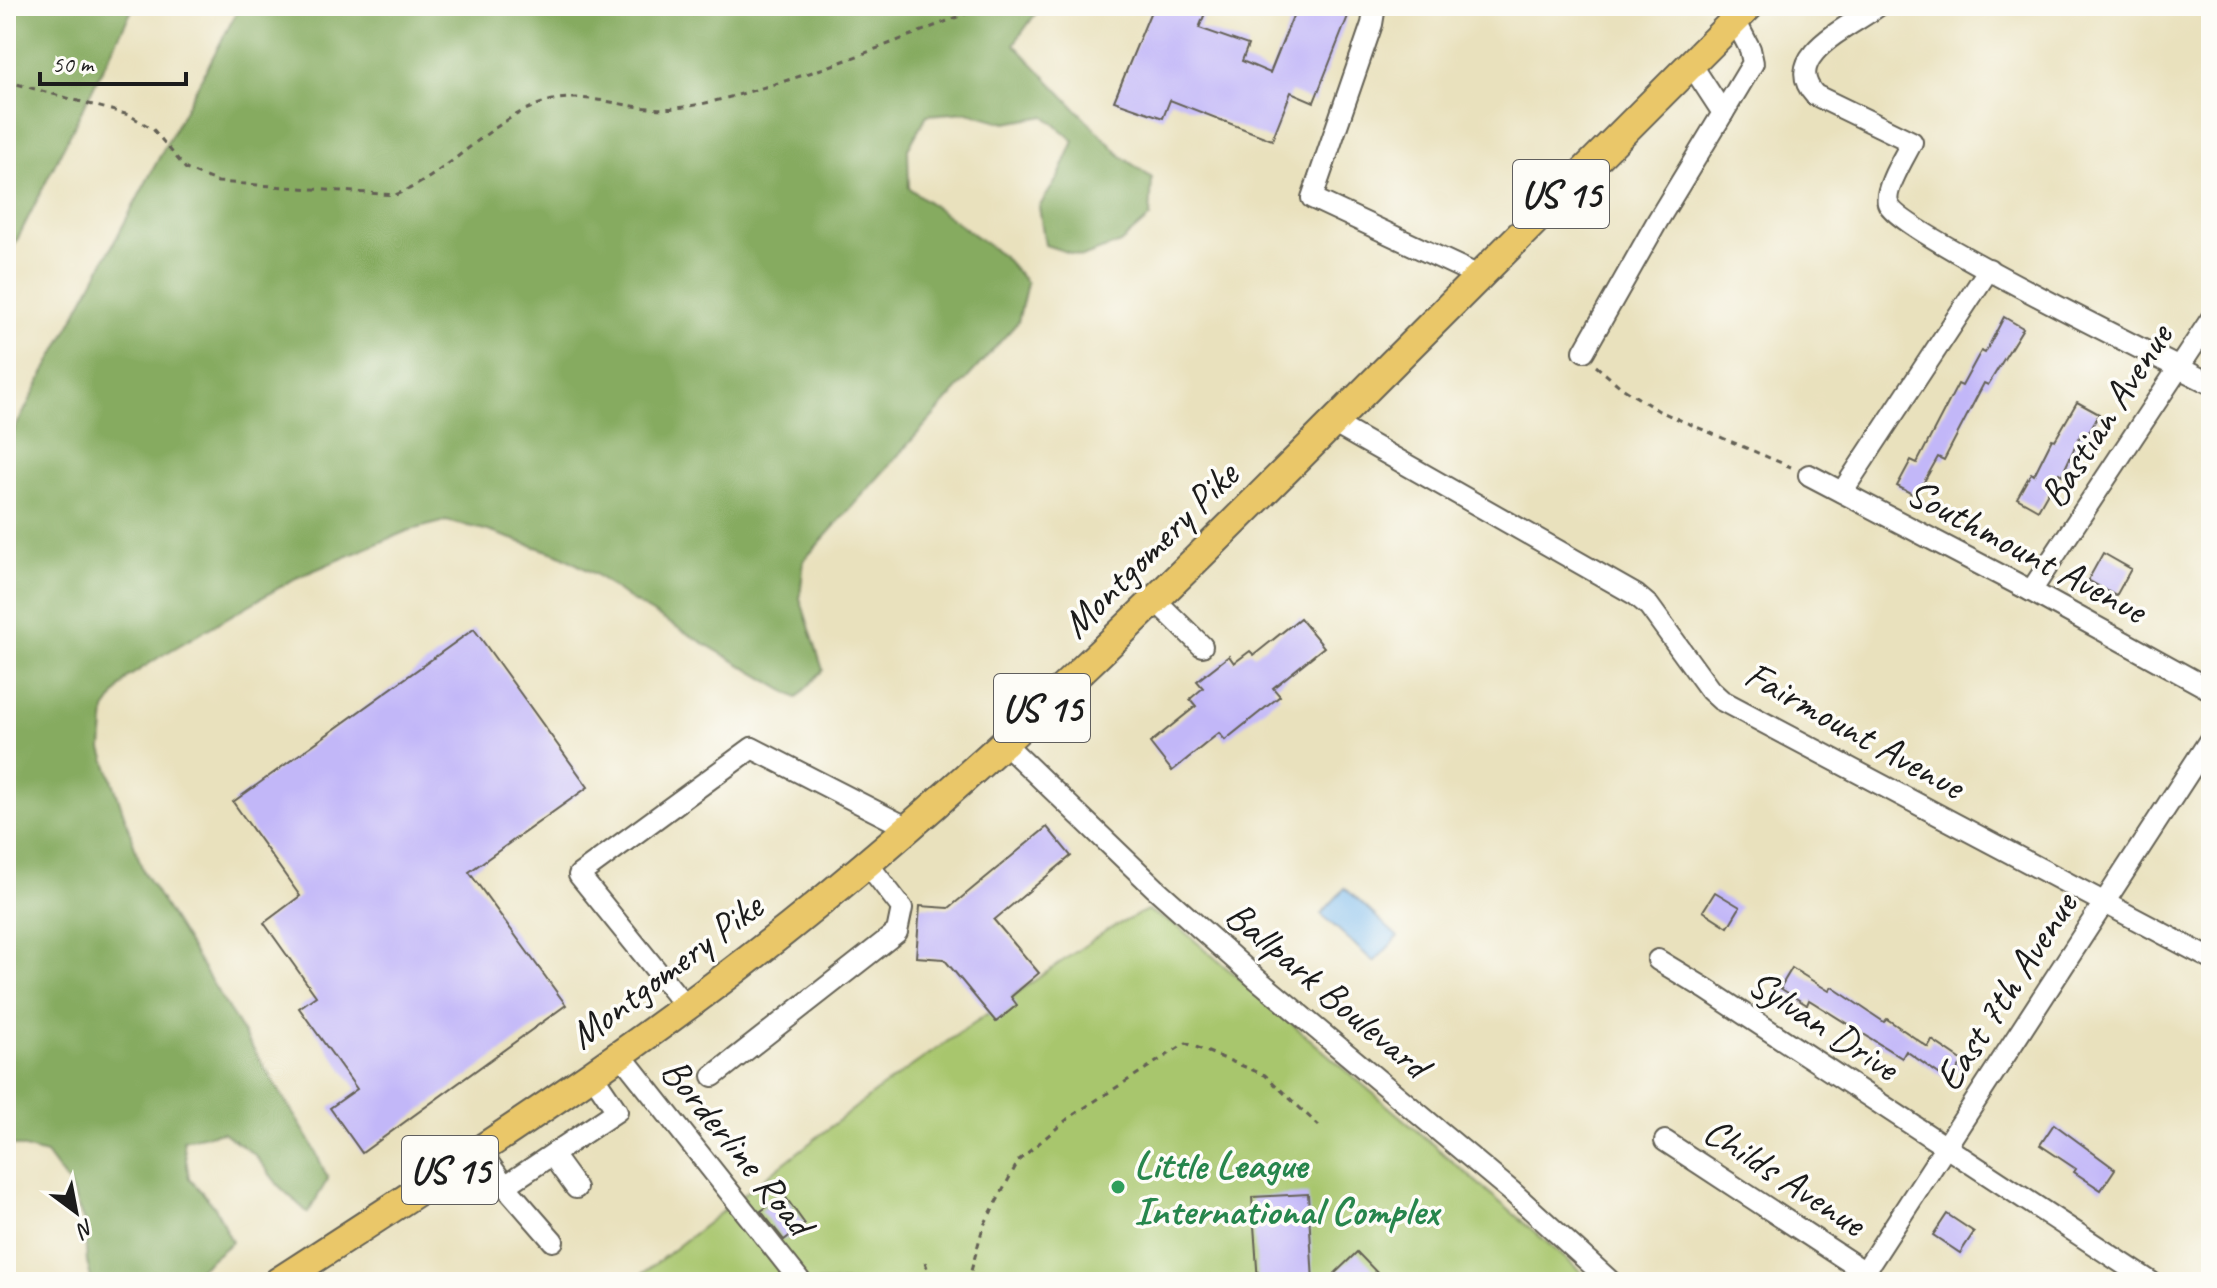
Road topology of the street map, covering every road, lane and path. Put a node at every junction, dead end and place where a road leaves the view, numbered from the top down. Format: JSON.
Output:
{"nodes":[{"id":1,"x":986,"y":6,"type":"edge"},
{"id":2,"x":1375,"y":6,"type":"edge"},
{"id":3,"x":1878,"y":6,"type":"edge"},
{"id":4,"x":1742,"y":13,"type":"edge"},
{"id":5,"x":1691,"y":64,"type":"junction"},
{"id":6,"x":6,"y":81,"type":"edge"},
{"id":7,"x":1723,"y":113,"type":"junction"},
{"id":8,"x":1989,"y":269,"type":"junction"},
{"id":9,"x":1479,"y":276,"type":"junction"},
{"id":10,"x":2211,"y":319,"type":"edge"},
{"id":11,"x":1584,"y":351,"type":"joint"},
{"id":12,"x":2180,"y":368,"type":"junction"},
{"id":13,"x":2211,"y":384,"type":"edge"},
{"id":14,"x":1333,"y":423,"type":"junction"},
{"id":15,"x":1809,"y":475,"type":"joint"},
{"id":16,"x":1842,"y":492,"type":"junction"},
{"id":17,"x":2031,"y":591,"type":"junction"},
{"id":18,"x":1156,"y":601,"type":"junction"},
{"id":19,"x":1202,"y":646,"type":"dead end"},
{"id":20,"x":2211,"y":690,"type":"edge"},
{"id":21,"x":2211,"y":738,"type":"edge"},
{"id":22,"x":1004,"y":743,"type":"junction"},
{"id":23,"x":908,"y":828,"type":"junction"},
{"id":24,"x":867,"y":863,"type":"junction"},
{"id":25,"x":2104,"y":904,"type":"junction"},
{"id":26,"x":2211,"y":959,"type":"edge"},
{"id":27,"x":1658,"y":960,"type":"dead end"},
{"id":28,"x":686,"y":1007,"type":"junction"},
{"id":29,"x":620,"y":1054,"type":"junction"},
{"id":30,"x":592,"y":1074,"type":"junction"},
{"id":31,"x":713,"y":1076,"type":"dead end"},
{"id":32,"x":1319,"y":1126,"type":"dead end"},
{"id":33,"x":1665,"y":1141,"type":"dead end"},
{"id":34,"x":1947,"y":1148,"type":"junction"},
{"id":35,"x":480,"y":1151,"type":"junction"},
{"id":36,"x":552,"y":1155,"type":"junction"},
{"id":37,"x":505,"y":1186,"type":"junction"},
{"id":38,"x":576,"y":1188,"type":"dead end"},
{"id":39,"x":553,"y":1241,"type":"dead end"},
{"id":40,"x":925,"y":1262,"type":"dead end"},
{"id":41,"x":1862,"y":1277,"type":"edge"},
{"id":42,"x":278,"y":1282,"type":"edge"},
{"id":43,"x":801,"y":1282,"type":"edge"},
{"id":44,"x":932,"y":1282,"type":"edge"},
{"id":45,"x":968,"y":1282,"type":"edge"},
{"id":46,"x":1611,"y":1282,"type":"edge"},
{"id":47,"x":2151,"y":1282,"type":"edge"}],
"edges":[{"from":1,"to":6,"type":"path"},
{"from":2,"to":9,"type":"street"},
{"from":3,"to":8,"type":"street"},
{"from":4,"to":5,"type":"highway","name":"Montgomery Pike","number":"US 15"},
{"from":4,"to":7,"type":"street"},
{"from":5,"to":7,"type":"street"},
{"from":5,"to":9,"type":"highway","name":"Montgomery Pike","number":"US 15"},
{"from":7,"to":11,"type":"street"},
{"from":8,"to":12,"type":"street"},
{"from":8,"to":16,"type":"street"},
{"from":9,"to":14,"type":"highway","name":"Montgomery Pike","number":"US 15"},
{"from":10,"to":12,"type":"street","name":"Bastian Avenue"},
{"from":11,"to":15,"type":"path"},
{"from":12,"to":13,"type":"street"},
{"from":12,"to":17,"type":"street","name":"Bastian Avenue"},
{"from":14,"to":18,"type":"highway","name":"Montgomery Pike","number":"US 15"},
{"from":14,"to":25,"type":"street","name":"Fairmount Avenue"},
{"from":15,"to":16,"type":"street","name":"Southmount Avenue"},
{"from":16,"to":17,"type":"street","name":"Southmount Avenue"},
{"from":17,"to":20,"type":"street","name":"Southmount Avenue"},
{"from":18,"to":19,"type":"street"},
{"from":18,"to":22,"type":"highway","name":"Montgomery Pike","number":"US 15"},
{"from":21,"to":25,"type":"street","name":"East 7th Avenue"},
{"from":22,"to":23,"type":"highway","name":"Montgomery Pike","number":"US 15"},
{"from":22,"to":46,"type":"street","name":"Ballpark Boulevard"},
{"from":23,"to":24,"type":"highway","name":"Montgomery Pike","number":"US 15"},
{"from":23,"to":28,"type":"street"},
{"from":24,"to":28,"type":"highway","name":"Montgomery Pike","number":"US 15"},
{"from":24,"to":31,"type":"street"},
{"from":25,"to":26,"type":"street","name":"Fairmount Avenue"},
{"from":25,"to":34,"type":"street","name":"East 7th Avenue"},
{"from":27,"to":34,"type":"street","name":"Sylvan Drive"},
{"from":28,"to":29,"type":"highway","name":"Montgomery Pike","number":"US 15"},
{"from":29,"to":30,"type":"highway","name":"Montgomery Pike","number":"US 15"},
{"from":29,"to":43,"type":"street","name":"Borderline Road"},
{"from":30,"to":35,"type":"highway","name":"Montgomery Pike","number":"US 15"},
{"from":30,"to":36,"type":"street"},
{"from":32,"to":45,"type":"path"},
{"from":33,"to":41,"type":"street","name":"Childs Avenue"},
{"from":34,"to":41,"type":"street","name":"East 7th Avenue"},
{"from":34,"to":47,"type":"street","name":"Sylvan Drive"},
{"from":35,"to":37,"type":"street"},
{"from":35,"to":42,"type":"highway","name":"Montgomery Pike","number":"US 15"},
{"from":36,"to":37,"type":"street"},
{"from":36,"to":38,"type":"street"},
{"from":37,"to":39,"type":"street"},
{"from":40,"to":44,"type":"path"}]}
